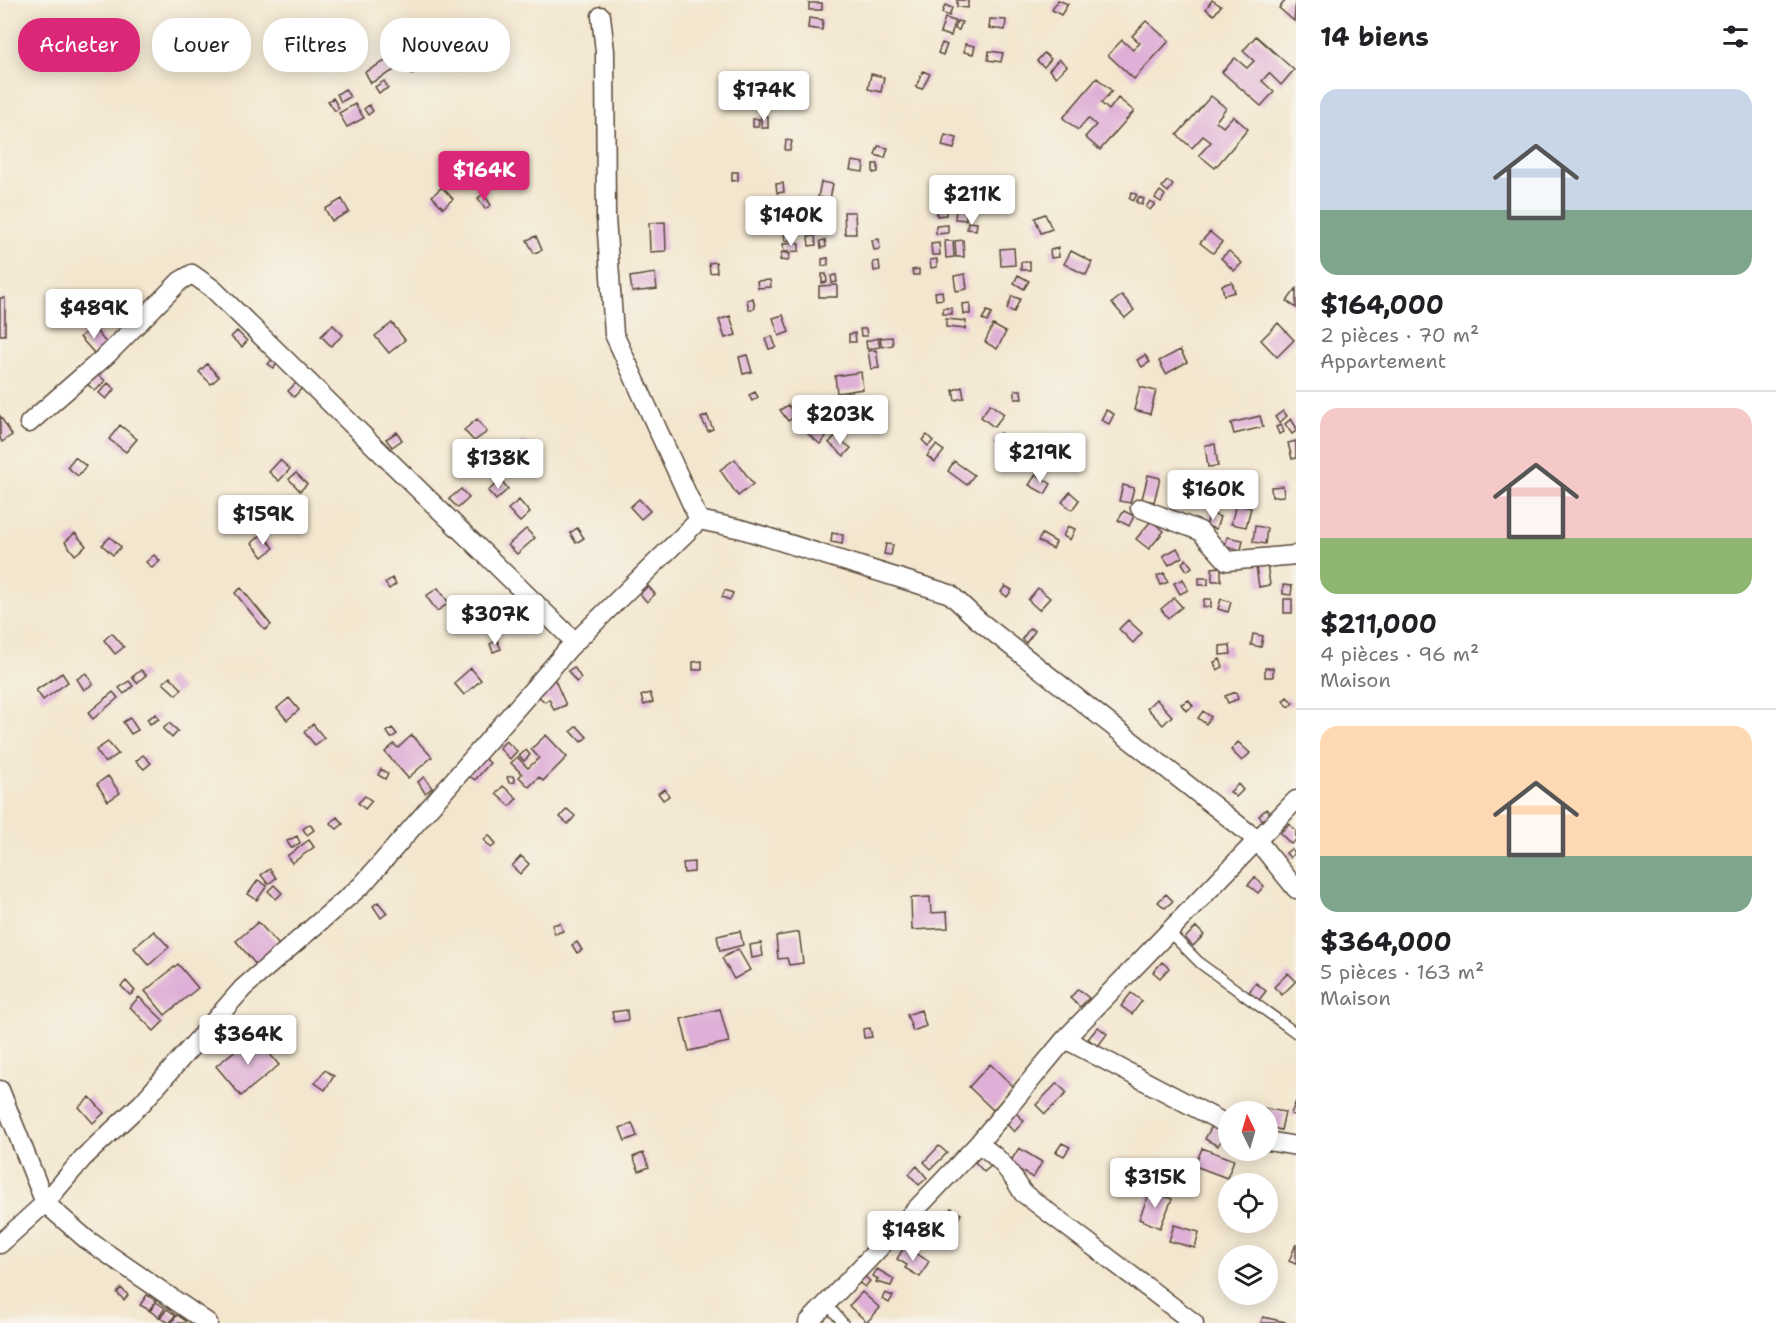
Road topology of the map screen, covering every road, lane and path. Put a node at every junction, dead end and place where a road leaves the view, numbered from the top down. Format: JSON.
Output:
{"nodes":[{"id":1,"x":602,"y":16,"type":"dead end"},
{"id":2,"x":29,"y":423,"type":"dead end"},
{"id":3,"x":1140,"y":508,"type":"dead end"},
{"id":4,"x":699,"y":520,"type":"junction"},
{"id":5,"x":1296,"y":555,"type":"edge"},
{"id":6,"x":575,"y":642,"type":"junction"},
{"id":7,"x":1296,"y":800,"type":"edge"},
{"id":8,"x":1256,"y":839,"type":"junction"},
{"id":9,"x":1296,"y":889,"type":"edge"},
{"id":10,"x":1168,"y":931,"type":"junction"},
{"id":11,"x":1296,"y":1033,"type":"edge"},
{"id":12,"x":1065,"y":1039,"type":"junction"},
{"id":13,"x":0,"y":1090,"type":"edge"},
{"id":14,"x":1218,"y":1120,"type":"edge"},
{"id":15,"x":1278,"y":1142,"type":"edge"},
{"id":16,"x":978,"y":1144,"type":"junction"},
{"id":17,"x":1296,"y":1146,"type":"edge"},
{"id":18,"x":45,"y":1203,"type":"junction"},
{"id":19,"x":0,"y":1244,"type":"edge"},
{"id":20,"x":826,"y":1303,"type":"junction"},
{"id":21,"x":208,"y":1323,"type":"edge"},
{"id":22,"x":807,"y":1323,"type":"edge"},
{"id":23,"x":843,"y":1323,"type":"edge"},
{"id":24,"x":1194,"y":1323,"type":"edge"}],
"edges":[{"from":1,"to":4,"type":"street"},
{"from":2,"to":6,"type":"street"},
{"from":3,"to":5,"type":"street"},
{"from":4,"to":6,"type":"street"},
{"from":4,"to":8,"type":"street"},
{"from":6,"to":18,"type":"street"},
{"from":7,"to":8,"type":"street"},
{"from":8,"to":9,"type":"street"},
{"from":8,"to":10,"type":"street"},
{"from":10,"to":11,"type":"lane"},
{"from":10,"to":12,"type":"street"},
{"from":12,"to":14,"type":"street"},
{"from":12,"to":16,"type":"street"},
{"from":13,"to":18,"type":"street"},
{"from":15,"to":17,"type":"street"},
{"from":16,"to":20,"type":"street"},
{"from":16,"to":24,"type":"street"},
{"from":18,"to":19,"type":"street"},
{"from":18,"to":21,"type":"street"},
{"from":20,"to":22,"type":"street"},
{"from":20,"to":23,"type":"lane"}]}
